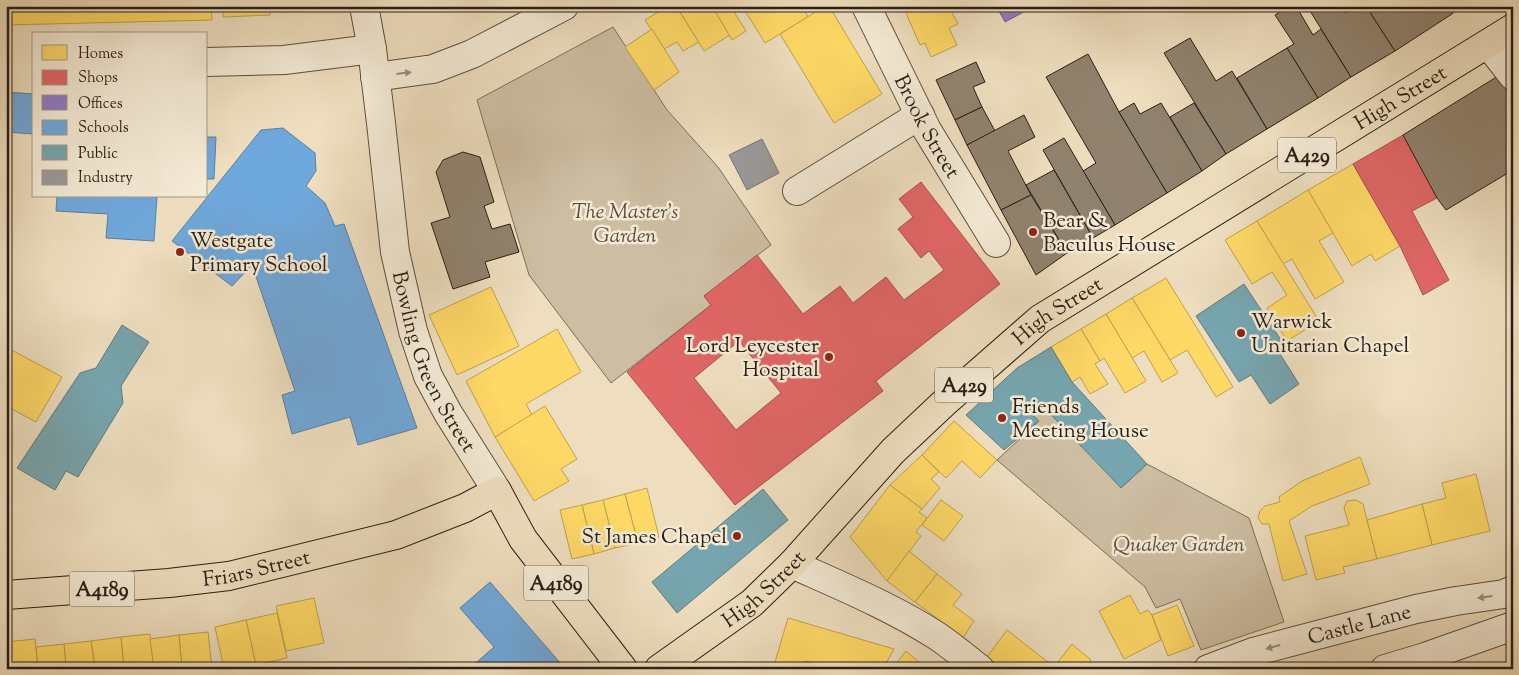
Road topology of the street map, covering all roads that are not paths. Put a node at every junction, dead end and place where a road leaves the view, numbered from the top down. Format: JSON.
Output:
{"nodes":[{"id":1,"x":364,"y":6,"type":"edge"},
{"id":2,"x":564,"y":6,"type":"edge"},
{"id":3,"x":866,"y":6,"type":"edge"},
{"id":4,"x":529,"y":15,"type":"edge"},
{"id":5,"x":1513,"y":28,"type":"edge"},
{"id":6,"x":1488,"y":44,"type":"junction"},
{"id":7,"x":372,"y":49,"type":"junction"},
{"id":8,"x":208,"y":62,"type":"edge"},
{"id":9,"x":1513,"y":76,"type":"edge"},
{"id":10,"x":375,"y":77,"type":"junction"},
{"id":11,"x":920,"y":115,"type":"junction"},
{"id":12,"x":796,"y":191,"type":"dead end"},
{"id":13,"x":996,"y":243,"type":"dead end"},
{"id":14,"x":497,"y":492,"type":"junction"},
{"id":15,"x":792,"y":564,"type":"junction"},
{"id":16,"x":1513,"y":590,"type":"edge"},
{"id":17,"x":6,"y":596,"type":"edge"},
{"id":18,"x":1513,"y":626,"type":"edge"},
{"id":19,"x":623,"y":669,"type":"edge"},
{"id":20,"x":659,"y":669,"type":"edge"},
{"id":21,"x":980,"y":669,"type":"edge"},
{"id":22,"x":1208,"y":669,"type":"edge"},
{"id":23,"x":1385,"y":669,"type":"edge"}],
"edges":[{"from":1,"to":7,"type":"street","name":"Bowling Green Street"},
{"from":2,"to":4,"type":"street"},
{"from":3,"to":11,"type":"street","name":"Brook Street"},
{"from":10,"to":4,"type":"street","one_way":true},
{"from":5,"to":6,"type":"main road","name":"High Street","number":"A429"},
{"from":6,"to":9,"type":"street"},
{"from":6,"to":15,"type":"main road","name":"High Street","number":"A429"},
{"from":7,"to":8,"type":"street"},
{"from":7,"to":10,"type":"street","name":"Bowling Green Street"},
{"from":10,"to":14,"type":"street","name":"Bowling Green Street"},
{"from":11,"to":12,"type":"street"},
{"from":11,"to":13,"type":"street","name":"Brook Street"},
{"from":14,"to":17,"type":"main road","name":"Friars Street","number":"A4189"},
{"from":14,"to":19,"type":"main road","name":"Bowling Green Street","number":"A4189"},
{"from":15,"to":20,"type":"main road","name":"High Street","number":"A429"},
{"from":15,"to":21,"type":"street"},
{"from":16,"to":22,"type":"street","name":"Castle Lane","one_way":true},
{"from":18,"to":23,"type":"street"}]}
